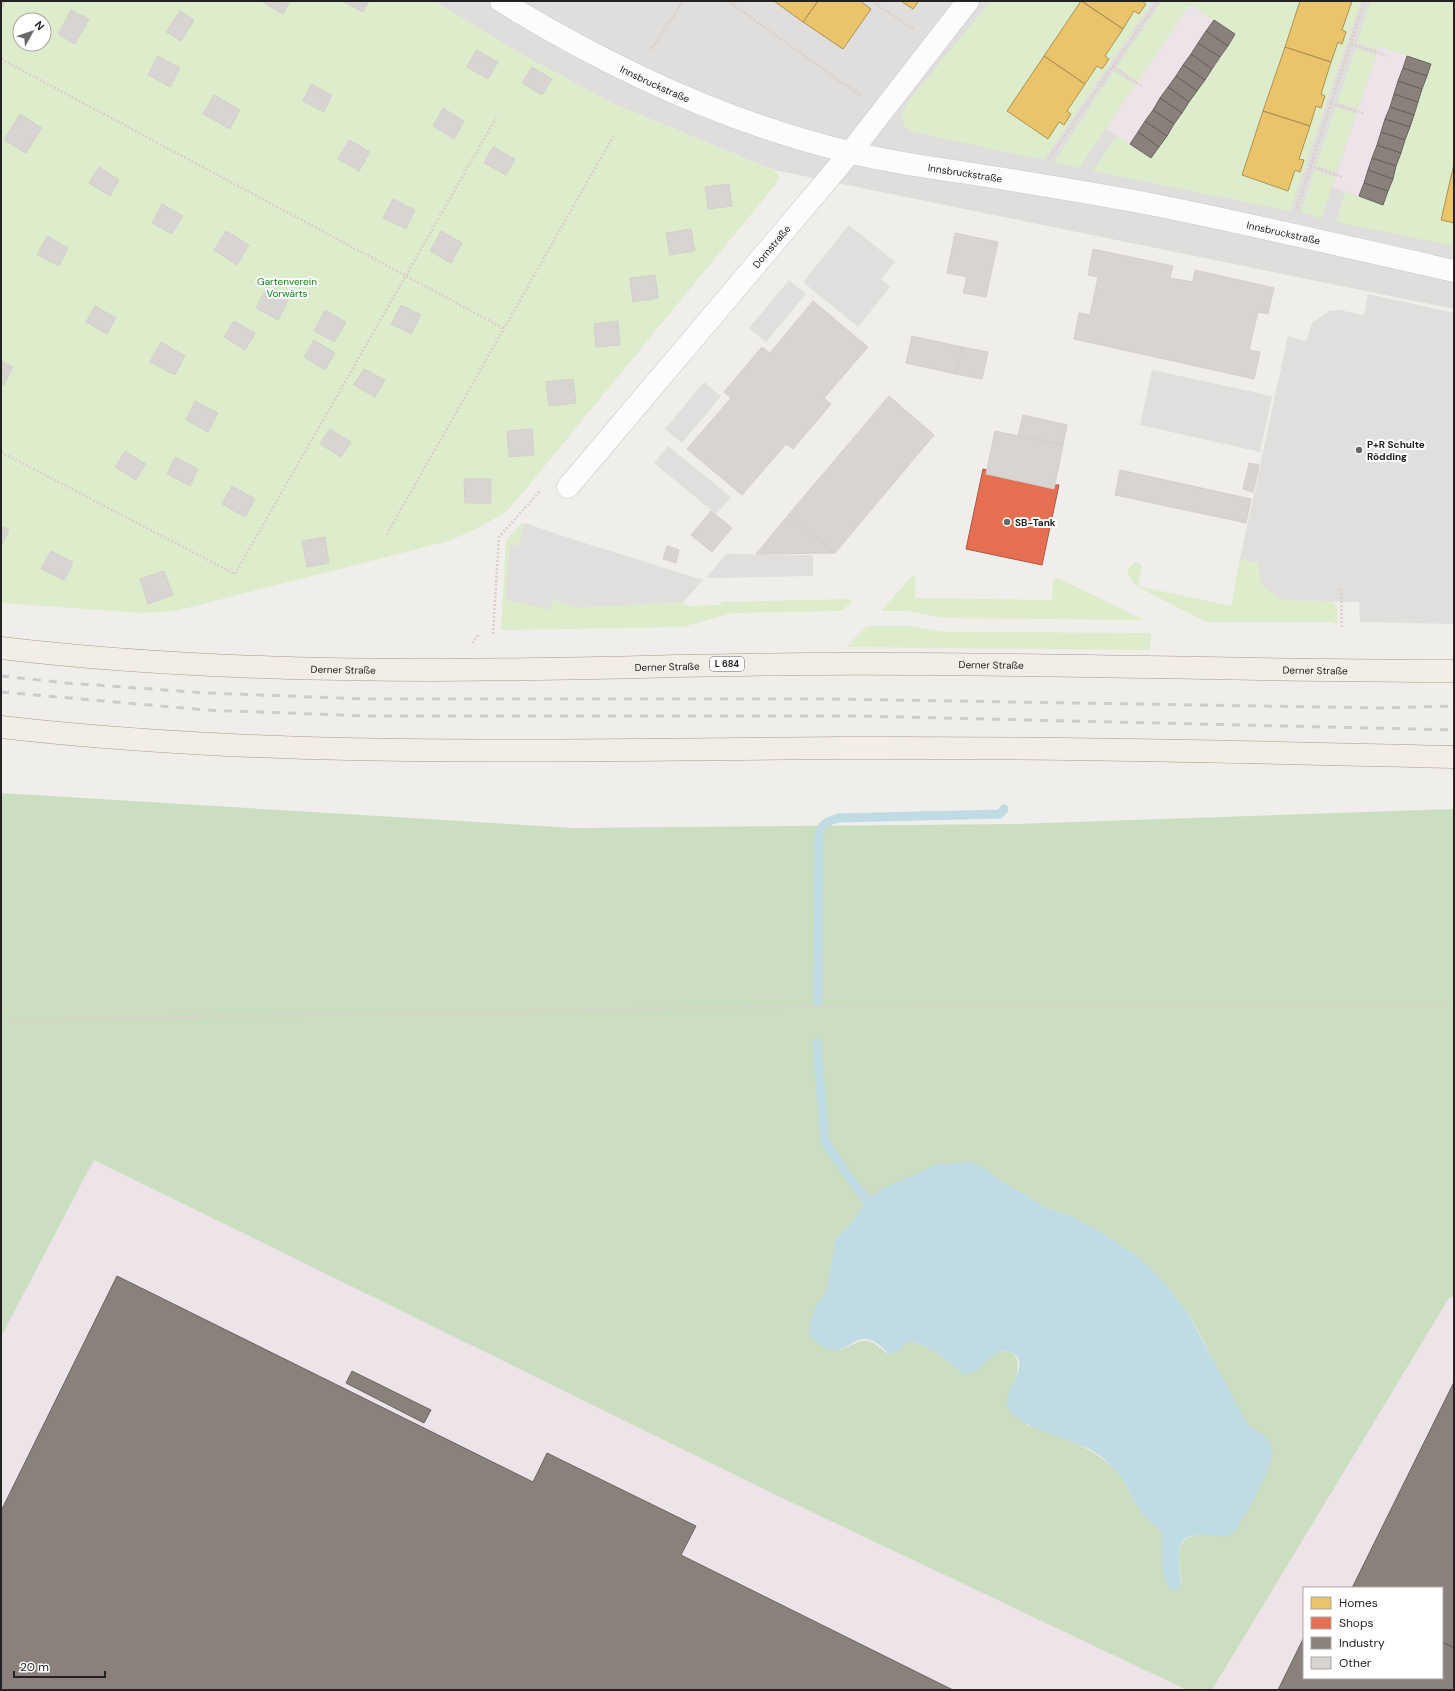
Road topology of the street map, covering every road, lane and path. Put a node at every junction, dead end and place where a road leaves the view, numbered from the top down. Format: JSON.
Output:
{"nodes":[{"id":1,"x":501,"y":1,"type":"edge"},
{"id":2,"x":683,"y":1,"type":"edge"},
{"id":3,"x":728,"y":1,"type":"edge"},
{"id":4,"x":872,"y":1,"type":"edge"},
{"id":5,"x":968,"y":1,"type":"edge"},
{"id":6,"x":1158,"y":1,"type":"edge"},
{"id":7,"x":1364,"y":2,"type":"edge"},
{"id":8,"x":914,"y":30,"type":"dead end"},
{"id":9,"x":1351,"y":44,"type":"junction"},
{"id":10,"x":650,"y":51,"type":"dead end"},
{"id":11,"x":1386,"y":55,"type":"dead end"},
{"id":12,"x":1,"y":59,"type":"edge"},
{"id":13,"x":1113,"y":67,"type":"junction"},
{"id":14,"x":1143,"y":87,"type":"dead end"},
{"id":15,"x":867,"y":100,"type":"dead end"},
{"id":16,"x":1331,"y":103,"type":"junction"},
{"id":17,"x":1365,"y":114,"type":"dead end"},
{"id":18,"x":496,"y":118,"type":"dead end"},
{"id":19,"x":614,"y":135,"type":"dead end"},
{"id":20,"x":850,"y":153,"type":"junction"},
{"id":21,"x":1310,"y":166,"type":"junction"},
{"id":22,"x":1343,"y":178,"type":"dead end"},
{"id":23,"x":1032,"y":184,"type":"junction"},
{"id":24,"x":1288,"y":234,"type":"junction"},
{"id":25,"x":1454,"y":271,"type":"edge"},
{"id":26,"x":405,"y":275,"type":"junction"},
{"id":27,"x":505,"y":330,"type":"junction"},
{"id":28,"x":1,"y":452,"type":"edge"},
{"id":29,"x":568,"y":487,"type":"joint"},
{"id":30,"x":387,"y":534,"type":"dead end"},
{"id":31,"x":1341,"y":589,"type":"dead end"},
{"id":32,"x":1342,"y":629,"type":"dead end"},
{"id":33,"x":493,"y":634,"type":"dead end"},
{"id":34,"x":1,"y":648,"type":"edge"},
{"id":35,"x":1454,"y":671,"type":"edge"},
{"id":36,"x":1,"y":727,"type":"edge"},
{"id":37,"x":1454,"y":757,"type":"edge"},
{"id":38,"x":1454,"y":1003,"type":"edge"},
{"id":39,"x":1,"y":1020,"type":"edge"}],
"edges":[{"from":1,"to":20,"type":"street","name":"Innsbruckstraße"},
{"from":2,"to":10,"type":"path"},
{"from":3,"to":15,"type":"path"},
{"from":4,"to":8,"type":"path"},
{"from":5,"to":20,"type":"street","name":"Dornstraße"},
{"from":6,"to":13,"type":"path"},
{"from":7,"to":9,"type":"path"},
{"from":9,"to":11,"type":"path"},
{"from":9,"to":16,"type":"path"},
{"from":12,"to":26,"type":"path"},
{"from":13,"to":14,"type":"path"},
{"from":13,"to":23,"type":"path"},
{"from":16,"to":17,"type":"path"},
{"from":16,"to":21,"type":"path"},
{"from":18,"to":26,"type":"path"},
{"from":19,"to":27,"type":"path"},
{"from":20,"to":23,"type":"street","name":"Innsbruckstraße"},
{"from":20,"to":29,"type":"street","name":"Dornstraße"},
{"from":21,"to":22,"type":"path"},
{"from":21,"to":24,"type":"path"},
{"from":23,"to":24,"type":"street","name":"Innsbruckstraße"},
{"from":24,"to":25,"type":"street","name":"Innsbruckstraße"},
{"from":26,"to":27,"type":"path"},
{"from":26,"to":28,"type":"path"},
{"from":27,"to":30,"type":"path"},
{"from":29,"to":33,"type":"path"},
{"from":31,"to":32,"type":"path"},
{"from":34,"to":35,"type":"main road","name":"Derner Straße","number":"L 684"},
{"from":36,"to":37,"type":"main road"},
{"from":38,"to":39,"type":"path"}]}
